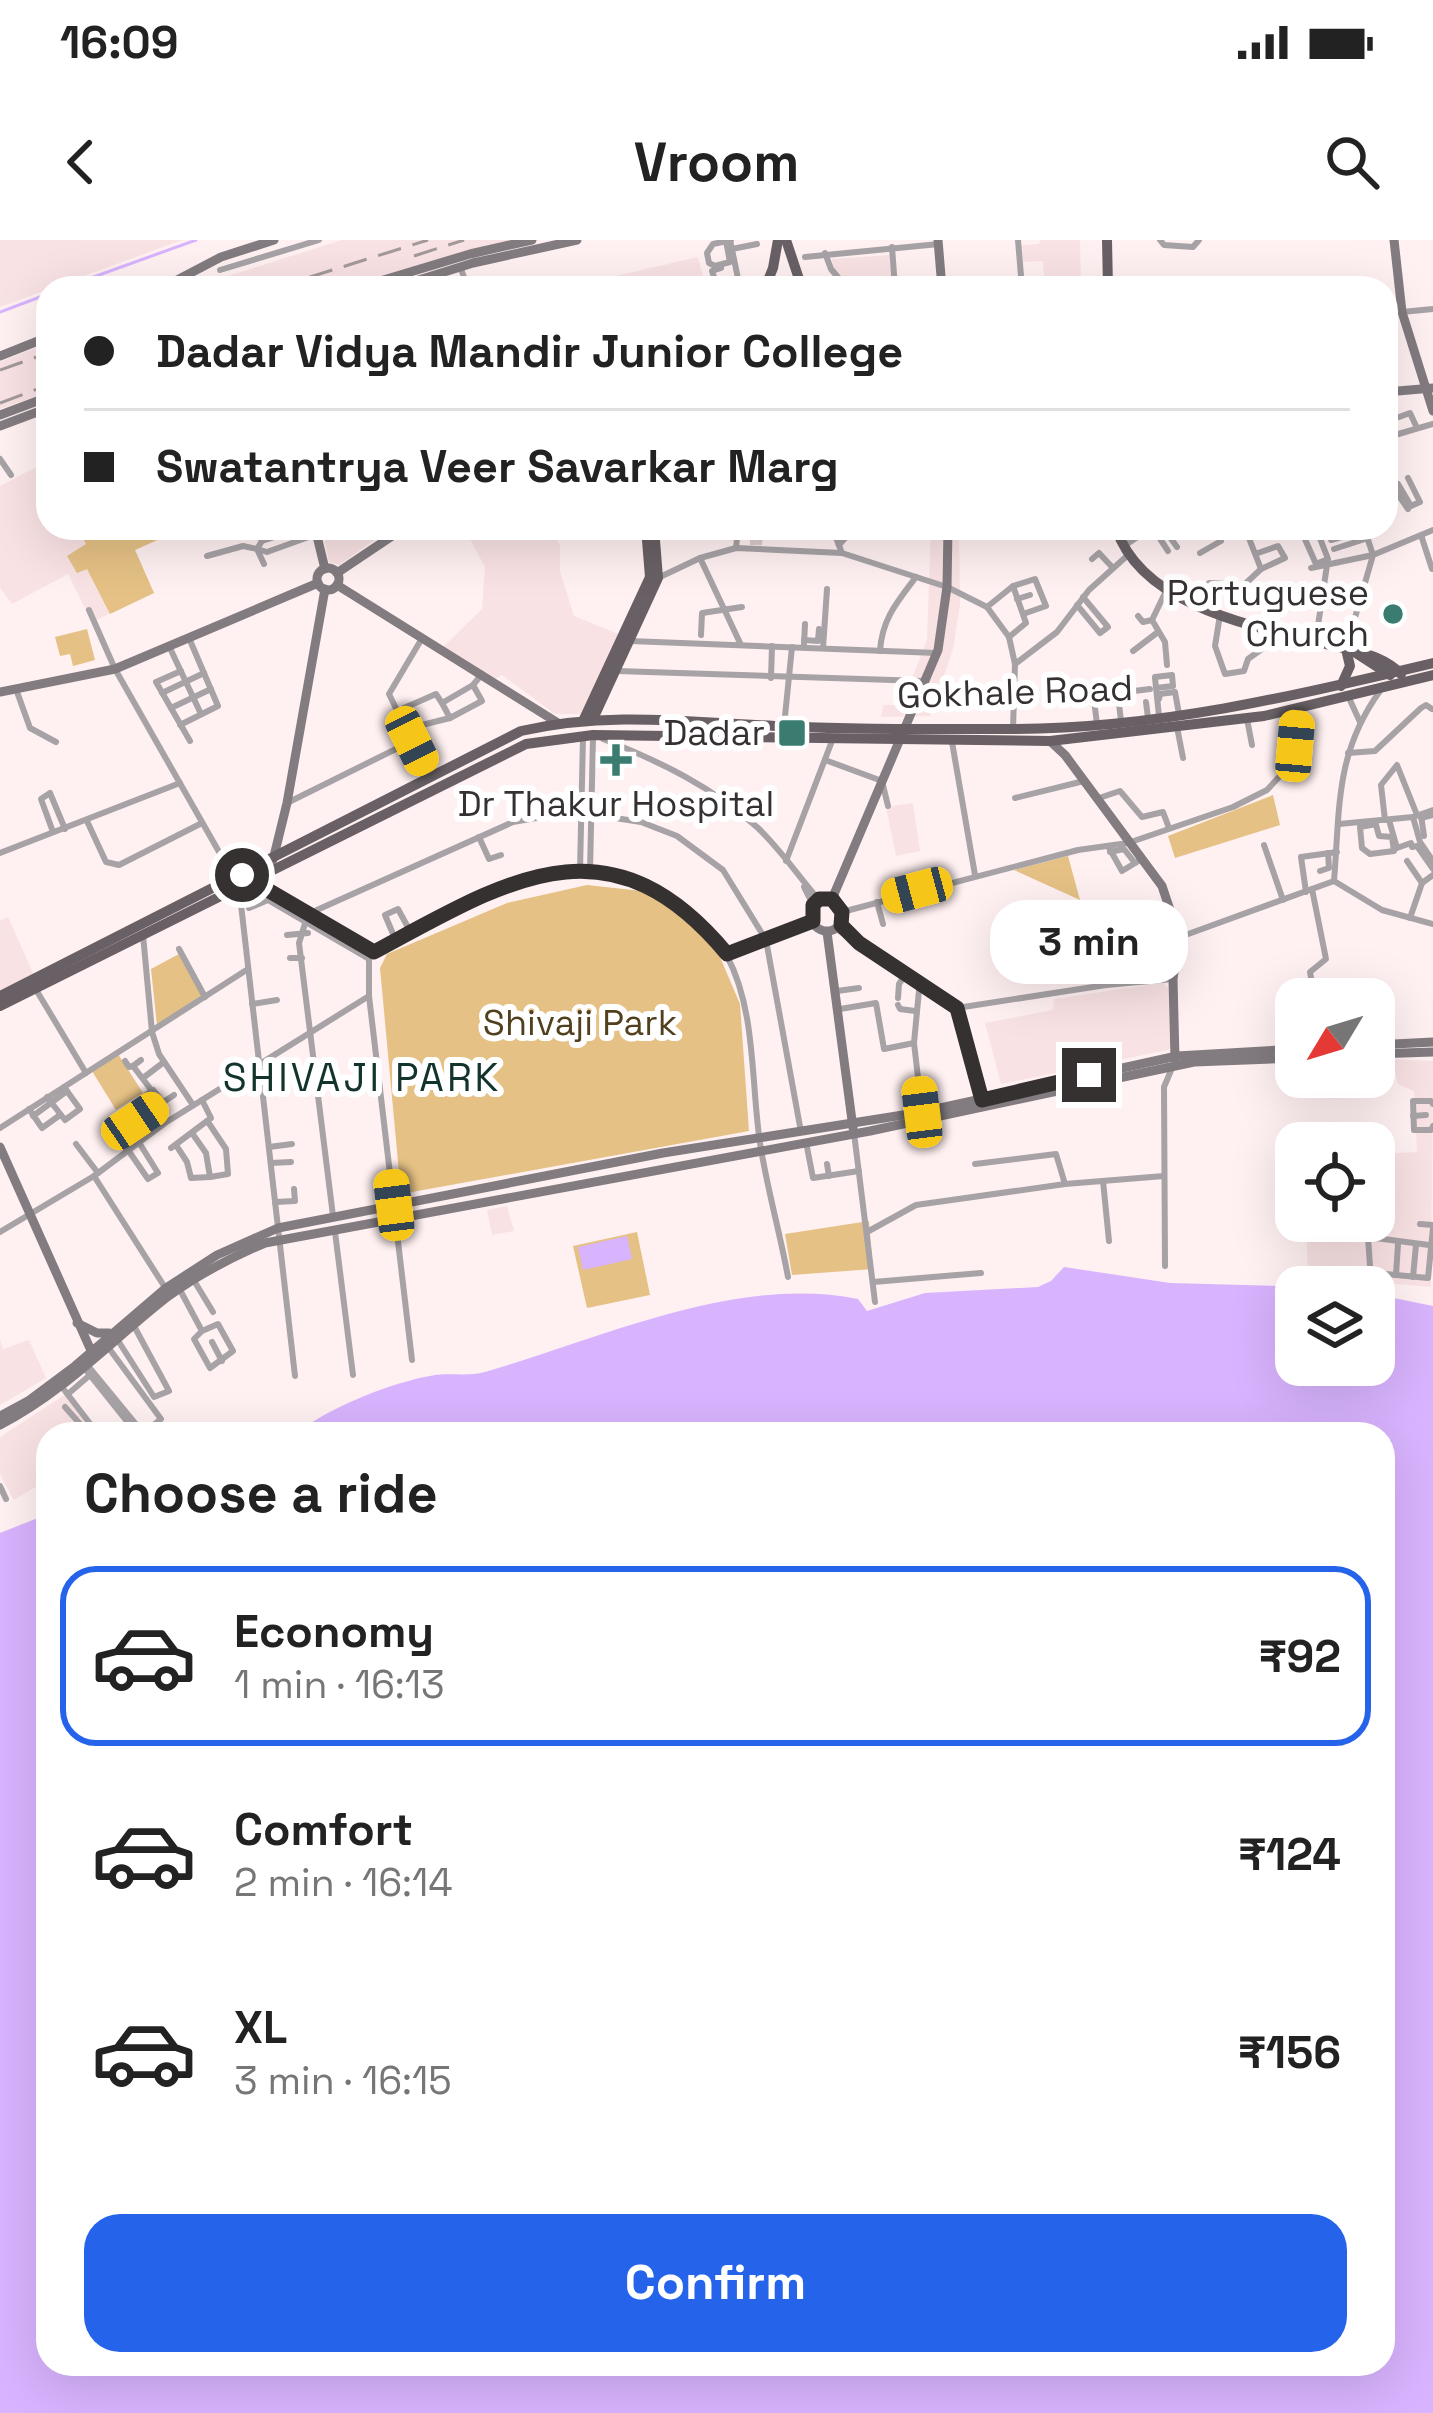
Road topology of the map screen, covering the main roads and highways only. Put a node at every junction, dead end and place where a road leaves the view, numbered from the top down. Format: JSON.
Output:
{"nodes":[{"id":1,"x":274,"y":240,"type":"edge"},
{"id":2,"x":532,"y":240,"type":"edge"},
{"id":3,"x":577,"y":240,"type":"edge"},
{"id":4,"x":782,"y":240,"type":"edge"},
{"id":5,"x":1107,"y":240,"type":"edge"},
{"id":6,"x":1394,"y":240,"type":"edge"},
{"id":7,"x":939,"y":242,"type":"edge"},
{"id":8,"x":184,"y":276,"type":"edge"},
{"id":9,"x":397,"y":276,"type":"edge"},
{"id":10,"x":433,"y":276,"type":"edge"},
{"id":11,"x":769,"y":276,"type":"edge"},
{"id":12,"x":797,"y":276,"type":"edge"},
{"id":13,"x":941,"y":276,"type":"edge"},
{"id":14,"x":1108,"y":276,"type":"edge"},
{"id":15,"x":36,"y":342,"type":"edge"},
{"id":16,"x":0,"y":356,"type":"edge"},
{"id":17,"x":1429,"y":389,"type":"edge"},
{"id":18,"x":1398,"y":391,"type":"edge"},
{"id":19,"x":36,"y":402,"type":"edge"},
{"id":20,"x":1433,"y":411,"type":"edge"},
{"id":21,"x":36,"y":412,"type":"edge"},
{"id":22,"x":0,"y":416,"type":"edge"},
{"id":23,"x":0,"y":426,"type":"edge"},
{"id":24,"x":319,"y":540,"type":"edge"},
{"id":25,"x":386,"y":540,"type":"edge"},
{"id":26,"x":650,"y":540,"type":"edge"},
{"id":27,"x":652,"y":540,"type":"edge"},
{"id":28,"x":950,"y":540,"type":"edge"},
{"id":29,"x":1121,"y":540,"type":"edge"},
{"id":30,"x":333,"y":576,"type":"junction"},
{"id":31,"x":322,"y":586,"type":"junction"},
{"id":32,"x":1350,"y":650,"type":"junction"},
{"id":33,"x":1433,"y":663,"type":"edge"},
{"id":34,"x":1433,"y":675,"type":"edge"},
{"id":35,"x":1394,"y":680,"type":"junction"},
{"id":36,"x":1344,"y":691,"type":"junction"},
{"id":37,"x":0,"y":692,"type":"edge"},
{"id":38,"x":588,"y":718,"type":"junction"},
{"id":39,"x":1178,"y":720,"type":"junction"},
{"id":40,"x":558,"y":723,"type":"junction"},
{"id":41,"x":902,"y":734,"type":"junction"},
{"id":42,"x":588,"y":736,"type":"junction"},
{"id":43,"x":1050,"y":741,"type":"junction"},
{"id":44,"x":280,"y":832,"type":"junction"},
{"id":45,"x":292,"y":850,"type":"junction"},
{"id":46,"x":273,"y":860,"type":"junction"},
{"id":47,"x":264,"y":874,"type":"junction"},
{"id":48,"x":242,"y":880,"type":"junction"},
{"id":49,"x":268,"y":894,"type":"road end"},
{"id":50,"x":821,"y":901,"type":"junction"},
{"id":51,"x":834,"y":929,"type":"junction"},
{"id":52,"x":0,"y":996,"type":"edge"},
{"id":53,"x":0,"y":1006,"type":"edge"},
{"id":54,"x":1433,"y":1042,"type":"edge"},
{"id":55,"x":1395,"y":1044,"type":"edge"},
{"id":56,"x":1433,"y":1052,"type":"edge"},
{"id":57,"x":1395,"y":1053,"type":"edge"},
{"id":58,"x":1275,"y":1055,"type":"edge"},
{"id":59,"x":1174,"y":1062,"type":"junction"},
{"id":60,"x":1159,"y":1065,"type":"junction"},
{"id":61,"x":854,"y":1128,"type":"junction"},
{"id":62,"x":0,"y":1147,"type":"edge"},
{"id":63,"x":77,"y":1323,"type":"junction"},
{"id":64,"x":114,"y":1339,"type":"junction"},
{"id":65,"x":90,"y":1364,"type":"junction"},
{"id":66,"x":0,"y":1415,"type":"edge"},
{"id":67,"x":0,"y":1425,"type":"edge"}],
"edges":[{"from":1,"to":8,"type":"main road"},
{"from":2,"to":9,"type":"main road"},
{"from":3,"to":10,"type":"main road"},
{"from":4,"to":11,"type":"main road"},
{"from":4,"to":12,"type":"main road"},
{"from":5,"to":14,"type":"main road"},
{"from":6,"to":17,"type":"main road"},
{"from":7,"to":13,"type":"main road"},
{"from":15,"to":16,"type":"main road"},
{"from":17,"to":18,"type":"main road"},
{"from":17,"to":20,"type":"main road"},
{"from":19,"to":22,"type":"main road"},
{"from":21,"to":23,"type":"main road"},
{"from":24,"to":30,"type":"main road"},
{"from":25,"to":30,"type":"main road"},
{"from":26,"to":38,"type":"main road"},
{"from":27,"to":38,"type":"main road"},
{"from":28,"to":41,"type":"main road"},
{"from":29,"to":32,"type":"main road"},
{"from":30,"to":31,"type":"main road"},
{"from":30,"to":31,"type":"main road"},
{"from":30,"to":40,"type":"main road"},
{"from":31,"to":37,"type":"main road"},
{"from":31,"to":44,"type":"main road"},
{"from":32,"to":35,"type":"main road"},
{"from":32,"to":36,"type":"main road"},
{"from":33,"to":35,"type":"main road","name":"Gokhale Road"},
{"from":34,"to":35,"type":"main road","name":"Gokhale Road"},
{"from":35,"to":36,"type":"main road","name":"Gokhale Road"},
{"from":36,"to":39,"type":"main road","name":"Gokhale Road"},
{"from":36,"to":39,"type":"main road","name":"Gokhale Road"},
{"from":38,"to":40,"type":"main road","name":"Gokhale Road"},
{"from":38,"to":41,"type":"main road","name":"Gokhale Road"},
{"from":38,"to":42,"type":"main road"},
{"from":39,"to":41,"type":"main road","name":"Gokhale Road"},
{"from":39,"to":43,"type":"main road","name":"Gokhale Road"},
{"from":40,"to":45,"type":"main road","name":"Gokhale Road"},
{"from":41,"to":42,"type":"main road","name":"Gokhale Road"},
{"from":41,"to":43,"type":"main road","name":"Gokhale Road"},
{"from":41,"to":50,"type":"main road"},
{"from":42,"to":47,"type":"main road","name":"Gokhale Road"},
{"from":43,"to":59,"type":"main road"},
{"from":44,"to":45,"type":"main road"},
{"from":44,"to":46,"type":"main road"},
{"from":45,"to":46,"type":"main road","name":"Gokhale Road"},
{"from":46,"to":48,"type":"main road","name":"Gokhale Road"},
{"from":47,"to":48,"type":"main road","name":"Gokhale Road"},
{"from":47,"to":49,"type":"main road"},
{"from":48,"to":52,"type":"main road"},
{"from":48,"to":53,"type":"main road"},
{"from":50,"to":51,"type":"main road"},
{"from":50,"to":51,"type":"main road"},
{"from":51,"to":61,"type":"main road"},
{"from":54,"to":55,"type":"main road"},
{"from":56,"to":57,"type":"main road"},
{"from":58,"to":59,"type":"main road"},
{"from":59,"to":60,"type":"main road"},
{"from":60,"to":61,"type":"main road"},
{"from":60,"to":61,"type":"main road"},
{"from":61,"to":64,"type":"main road"},
{"from":62,"to":63,"type":"main road"},
{"from":63,"to":64,"type":"main road"},
{"from":63,"to":65,"type":"main road"},
{"from":64,"to":65,"type":"main road"},
{"from":65,"to":66,"type":"main road"},
{"from":65,"to":67,"type":"main road"}]}
